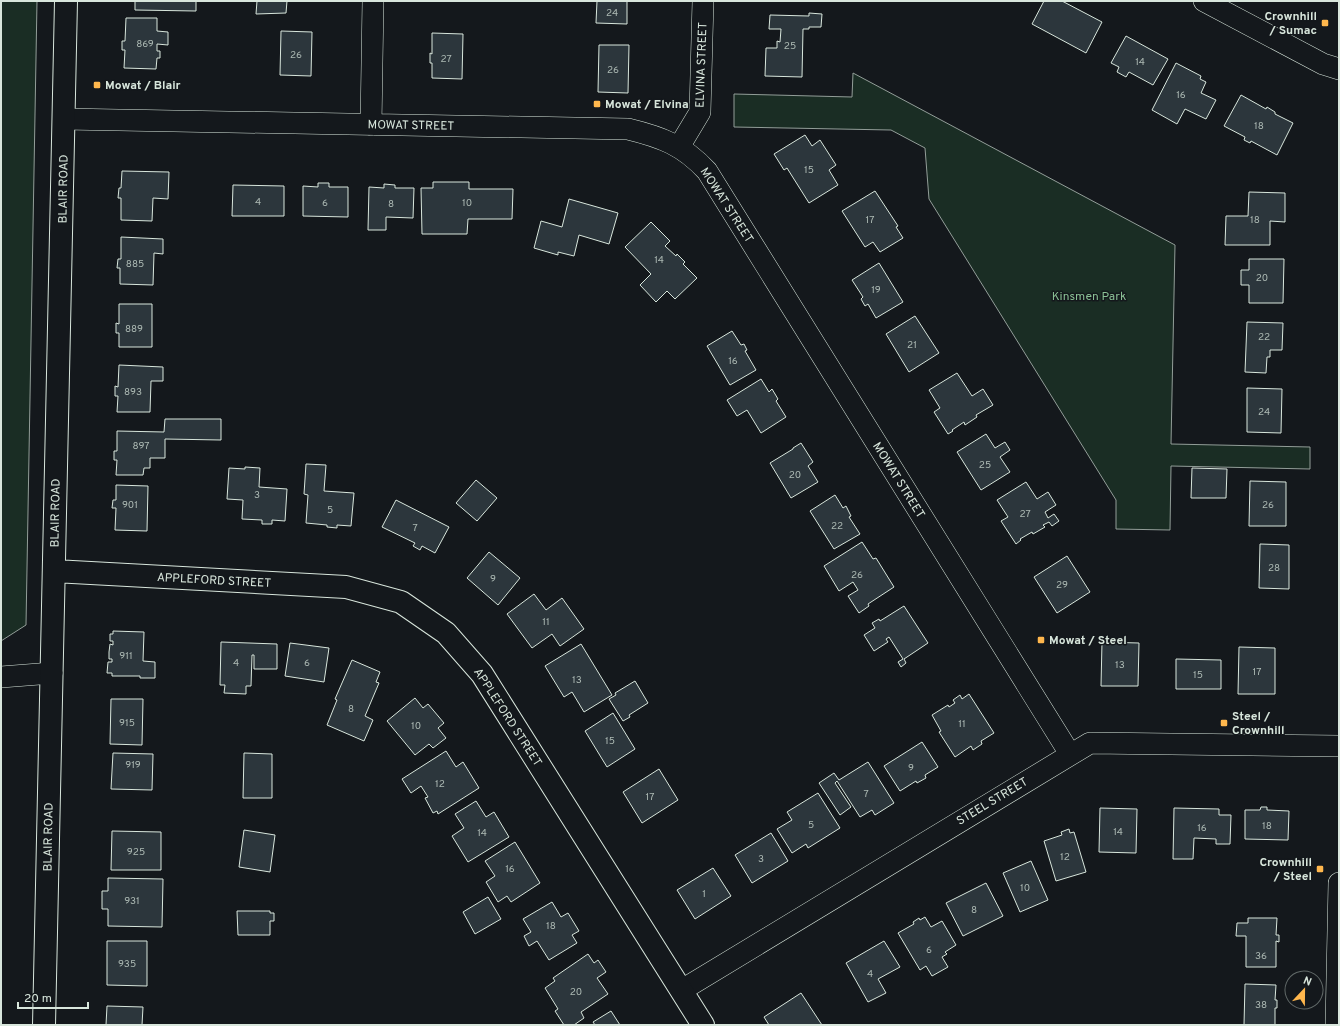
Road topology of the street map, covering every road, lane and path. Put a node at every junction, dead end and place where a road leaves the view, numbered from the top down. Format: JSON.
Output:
{"nodes":[{"id":1,"x":66,"y":1,"type":"edge"},
{"id":2,"x":373,"y":1,"type":"edge"},
{"id":3,"x":703,"y":1,"type":"edge"},
{"id":4,"x":1204,"y":1,"type":"edge"},
{"id":5,"x":1339,"y":69,"type":"edge"},
{"id":6,"x":64,"y":119,"type":"junction"},
{"id":7,"x":371,"y":125,"type":"junction"},
{"id":8,"x":679,"y":147,"type":"junction"},
{"id":9,"x":54,"y":571,"type":"junction"},
{"id":10,"x":52,"y":672,"type":"junction"},
{"id":11,"x":1,"y":677,"type":"edge"},
{"id":12,"x":1339,"y":746,"type":"edge"},
{"id":13,"x":1070,"y":754,"type":"junction"},
{"id":14,"x":1339,"y":883,"type":"edge"},
{"id":15,"x":682,"y":990,"type":"junction"},
{"id":16,"x":44,"y":1025,"type":"edge"},
{"id":17,"x":703,"y":1025,"type":"edge"},
{"id":18,"x":1336,"y":1025,"type":"edge"}],
"edges":[{"from":1,"to":6,"type":"main road","name":"BLAIR ROAD"},
{"from":2,"to":7,"type":"street"},
{"from":3,"to":8,"type":"street","name":"ELVINA STREET"},
{"from":4,"to":5,"type":"street"},
{"from":6,"to":7,"type":"street","name":"MOWAT STREET"},
{"from":6,"to":9,"type":"main road","name":"BLAIR ROAD"},
{"from":7,"to":8,"type":"street","name":"MOWAT STREET"},
{"from":8,"to":13,"type":"street","name":"MOWAT STREET"},
{"from":9,"to":10,"type":"main road","name":"BLAIR ROAD"},
{"from":9,"to":15,"type":"main road","name":"APPLEFORD STREET"},
{"from":10,"to":11,"type":"street"},
{"from":10,"to":16,"type":"main road","name":"BLAIR ROAD"},
{"from":12,"to":13,"type":"street","name":"STEEL STREET"},
{"from":13,"to":15,"type":"street","name":"STEEL STREET"},
{"from":14,"to":18,"type":"street"},
{"from":15,"to":17,"type":"main road","name":"APPLEFORD STREET"}]}
